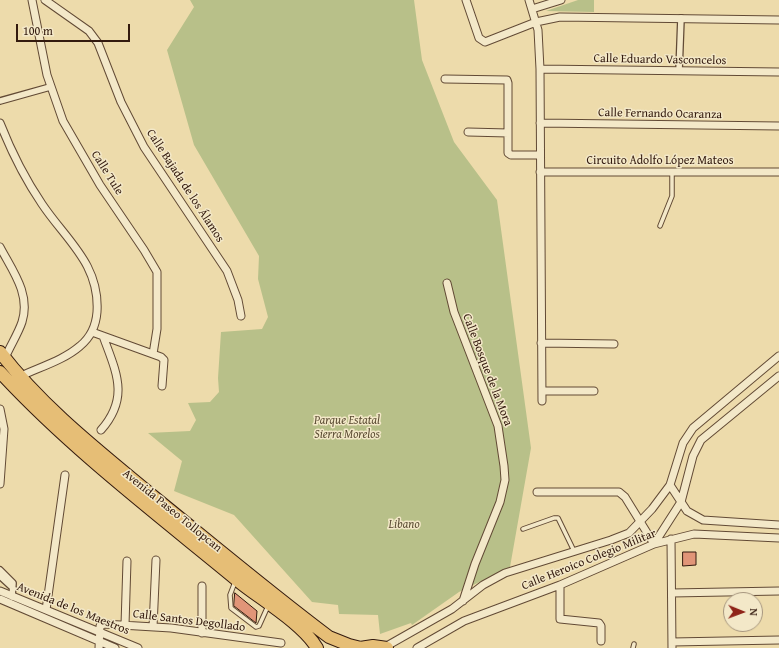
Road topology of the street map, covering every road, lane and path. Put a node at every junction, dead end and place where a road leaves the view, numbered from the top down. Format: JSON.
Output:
{"nodes":[{"id":1,"x":32,"y":0,"type":"edge"},
{"id":2,"x":45,"y":0,"type":"edge"},
{"id":3,"x":466,"y":0,"type":"edge"},
{"id":4,"x":529,"y":0,"type":"edge"},
{"id":5,"x":561,"y":0,"type":"edge"},
{"id":6,"x":532,"y":9,"type":"junction"},
{"id":7,"x":681,"y":18,"type":"junction"},
{"id":8,"x":779,"y":20,"type":"edge"},
{"id":9,"x":536,"y":22,"type":"junction"},
{"id":10,"x":540,"y":69,"type":"junction"},
{"id":11,"x":679,"y":71,"type":"junction"},
{"id":12,"x":779,"y":72,"type":"edge"},
{"id":13,"x":445,"y":79,"type":"dead end"},
{"id":14,"x":50,"y":87,"type":"junction"},
{"id":15,"x":0,"y":101,"type":"edge"},
{"id":16,"x":0,"y":123,"type":"edge"},
{"id":17,"x":540,"y":123,"type":"junction"},
{"id":18,"x":779,"y":126,"type":"edge"},
{"id":19,"x":468,"y":132,"type":"dead end"},
{"id":20,"x":508,"y":133,"type":"junction"},
{"id":21,"x":540,"y":155,"type":"junction"},
{"id":22,"x":540,"y":172,"type":"junction"},
{"id":23,"x":672,"y":172,"type":"junction"},
{"id":24,"x":779,"y":172,"type":"edge"},
{"id":25,"x":660,"y":226,"type":"dead end"},
{"id":26,"x":0,"y":247,"type":"edge"},
{"id":27,"x":3,"y":256,"type":"edge"},
{"id":28,"x":447,"y":283,"type":"dead end"},
{"id":29,"x":241,"y":316,"type":"dead end"},
{"id":30,"x":92,"y":332,"type":"junction"},
{"id":31,"x":103,"y":336,"type":"junction"},
{"id":32,"x":541,"y":342,"type":"junction"},
{"id":33,"x":614,"y":344,"type":"dead end"},
{"id":34,"x":153,"y":354,"type":"junction"},
{"id":35,"x":2,"y":355,"type":"edge"},
{"id":36,"x":779,"y":356,"type":"edge"},
{"id":37,"x":0,"y":372,"type":"edge"},
{"id":38,"x":21,"y":376,"type":"junction"},
{"id":39,"x":779,"y":376,"type":"edge"},
{"id":40,"x":162,"y":386,"type":"dead end"},
{"id":41,"x":542,"y":391,"type":"junction"},
{"id":42,"x":594,"y":391,"type":"dead end"},
{"id":43,"x":542,"y":401,"type":"dead end"},
{"id":44,"x":0,"y":409,"type":"edge"},
{"id":45,"x":101,"y":430,"type":"dead end"},
{"id":46,"x":1,"y":466,"type":"edge"},
{"id":47,"x":65,"y":475,"type":"dead end"},
{"id":48,"x":0,"y":484,"type":"edge"},
{"id":49,"x":670,"y":485,"type":"junction"},
{"id":50,"x":537,"y":492,"type":"dead end"},
{"id":51,"x":681,"y":502,"type":"junction"},
{"id":52,"x":640,"y":523,"type":"junction"},
{"id":53,"x":756,"y":524,"type":"junction"},
{"id":54,"x":779,"y":525,"type":"edge"},
{"id":55,"x":522,"y":529,"type":"dead end"},
{"id":56,"x":756,"y":537,"type":"junction"},
{"id":57,"x":779,"y":538,"type":"edge"},
{"id":58,"x":671,"y":539,"type":"junction"},
{"id":59,"x":654,"y":544,"type":"junction"},
{"id":60,"x":574,"y":552,"type":"junction"},
{"id":61,"x":156,"y":560,"type":"dead end"},
{"id":62,"x":127,"y":561,"type":"dead end"},
{"id":63,"x":0,"y":570,"type":"edge"},
{"id":64,"x":0,"y":576,"type":"edge"},
{"id":65,"x":237,"y":580,"type":"junction"},
{"id":66,"x":560,"y":585,"type":"junction"},
{"id":67,"x":202,"y":586,"type":"dead end"},
{"id":68,"x":13,"y":588,"type":"junction"},
{"id":69,"x":0,"y":591,"type":"edge"},
{"id":70,"x":779,"y":591,"type":"edge"},
{"id":71,"x":672,"y":593,"type":"junction"},
{"id":72,"x":12,"y":597,"type":"junction"},
{"id":73,"x":0,"y":599,"type":"edge"},
{"id":74,"x":463,"y":601,"type":"junction"},
{"id":75,"x":269,"y":605,"type":"junction"},
{"id":76,"x":46,"y":610,"type":"junction"},
{"id":77,"x":125,"y":625,"type":"junction"},
{"id":78,"x":153,"y":627,"type":"junction"},
{"id":79,"x":299,"y":628,"type":"junction"},
{"id":80,"x":99,"y":631,"type":"junction"},
{"id":81,"x":202,"y":633,"type":"junction"},
{"id":82,"x":779,"y":640,"type":"edge"},
{"id":83,"x":601,"y":641,"type":"dead end"},
{"id":84,"x":281,"y":643,"type":"dead end"},
{"id":85,"x":99,"y":645,"type":"edge"},
{"id":86,"x":672,"y":645,"type":"edge"},
{"id":87,"x":115,"y":648,"type":"edge"},
{"id":88,"x":138,"y":648,"type":"edge"},
{"id":89,"x":307,"y":648,"type":"edge"},
{"id":90,"x":317,"y":648,"type":"edge"},
{"id":91,"x":361,"y":648,"type":"edge"},
{"id":92,"x":386,"y":648,"type":"edge"},
{"id":93,"x":417,"y":648,"type":"edge"}],
"edges":[{"from":1,"to":14,"type":"street","name":"Calle Tule"},
{"from":2,"to":29,"type":"street","name":"Calle Bajada de los Álamos"},
{"from":3,"to":9,"type":"street"},
{"from":4,"to":6,"type":"street"},
{"from":5,"to":6,"type":"street"},
{"from":6,"to":9,"type":"street"},
{"from":7,"to":8,"type":"street"},
{"from":7,"to":9,"type":"street"},
{"from":7,"to":11,"type":"street"},
{"from":9,"to":10,"type":"street"},
{"from":10,"to":11,"type":"street","name":"Calle Eduardo Vasconcelos"},
{"from":10,"to":17,"type":"street"},
{"from":11,"to":12,"type":"street","name":"Calle Eduardo Vasconcelos"},
{"from":13,"to":20,"type":"street"},
{"from":14,"to":15,"type":"street"},
{"from":14,"to":34,"type":"street","name":"Calle Tule"},
{"from":16,"to":30,"type":"street"},
{"from":17,"to":18,"type":"street","name":"Calle Fernando Ocaranza"},
{"from":17,"to":21,"type":"street"},
{"from":19,"to":20,"type":"street"},
{"from":20,"to":21,"type":"street"},
{"from":21,"to":22,"type":"street"},
{"from":22,"to":23,"type":"street","name":"Circuito Adolfo López Mateos"},
{"from":22,"to":32,"type":"street"},
{"from":23,"to":24,"type":"street","name":"Circuito Adolfo López Mateos"},
{"from":23,"to":25,"type":"lane"},
{"from":26,"to":27,"type":"street"},
{"from":27,"to":35,"type":"street"},
{"from":28,"to":74,"type":"street","name":"Calle Bosque de la Mora"},
{"from":30,"to":31,"type":"street"},
{"from":30,"to":38,"type":"street"},
{"from":31,"to":34,"type":"street"},
{"from":31,"to":45,"type":"street"},
{"from":32,"to":33,"type":"street"},
{"from":32,"to":41,"type":"street"},
{"from":34,"to":40,"type":"street"},
{"from":35,"to":38,"type":"highway","name":"Avenida Paseo Tollopcan"},
{"from":36,"to":49,"type":"street","name":"Calle Heroico Colegio Militar"},
{"from":37,"to":65,"type":"highway","name":"Avenida Paseo Tollopcan"},
{"from":38,"to":91,"type":"highway","name":"Avenida Paseo Tollopcan"},
{"from":39,"to":51,"type":"street"},
{"from":41,"to":42,"type":"street"},
{"from":41,"to":43,"type":"street"},
{"from":44,"to":46,"type":"street"},
{"from":46,"to":48,"type":"street"},
{"from":47,"to":76,"type":"street"},
{"from":49,"to":51,"type":"street"},
{"from":49,"to":52,"type":"street","name":"Calle Heroico Colegio Militar"},
{"from":50,"to":52,"type":"street"},
{"from":51,"to":53,"type":"street"},
{"from":51,"to":59,"type":"street"},
{"from":52,"to":59,"type":"street"},
{"from":52,"to":60,"type":"street","name":"Calle Heroico Colegio Militar"},
{"from":53,"to":54,"type":"street"},
{"from":53,"to":56,"type":"street"},
{"from":55,"to":60,"type":"lane"},
{"from":56,"to":57,"type":"street","name":"Calle Heroico Colegio Militar"},
{"from":56,"to":58,"type":"street","name":"Calle Heroico Colegio Militar"},
{"from":58,"to":59,"type":"street","name":"Calle Heroico Colegio Militar"},
{"from":58,"to":71,"type":"street"},
{"from":59,"to":66,"type":"street","name":"Calle Heroico Colegio Militar"},
{"from":60,"to":74,"type":"street","name":"Calle Heroico Colegio Militar"},
{"from":61,"to":78,"type":"street"},
{"from":62,"to":77,"type":"street"},
{"from":63,"to":68,"type":"street"},
{"from":64,"to":68,"type":"street"},
{"from":65,"to":75,"type":"highway","name":"Avenida Paseo Tollopcan"},
{"from":65,"to":75,"type":"lane"},
{"from":66,"to":83,"type":"street"},
{"from":66,"to":93,"type":"street","name":"Calle Heroico Colegio Militar"},
{"from":67,"to":81,"type":"street"},
{"from":68,"to":72,"type":"street"},
{"from":69,"to":72,"type":"street","name":"Avenida de los Maestros"},
{"from":70,"to":71,"type":"street"},
{"from":71,"to":86,"type":"street"},
{"from":72,"to":76,"type":"street","name":"Avenida de los Maestros"},
{"from":73,"to":85,"type":"street","name":"Avenida de los Maestros"},
{"from":74,"to":92,"type":"street","name":"Calle Heroico Colegio Militar"},
{"from":75,"to":79,"type":"highway","name":"Avenida Paseo Tollopcan"},
{"from":76,"to":80,"type":"street","name":"Avenida de los Maestros"},
{"from":77,"to":78,"type":"street","name":"Calle Santos Degollado"},
{"from":77,"to":80,"type":"street","name":"Calle Santos Degollado"},
{"from":78,"to":81,"type":"street","name":"Calle Santos Degollado"},
{"from":79,"to":89,"type":"highway"},
{"from":79,"to":90,"type":"highway","name":"Avenida Paseo Tollopcan"},
{"from":80,"to":85,"type":"street"},
{"from":80,"to":88,"type":"street","name":"Avenida de los Maestros"},
{"from":81,"to":84,"type":"street","name":"Calle Santos Degollado"},
{"from":82,"to":86,"type":"street"},
{"from":85,"to":87,"type":"street","name":"Avenida de los Maestros"},
{"from":91,"to":92,"type":"highway"}]}
